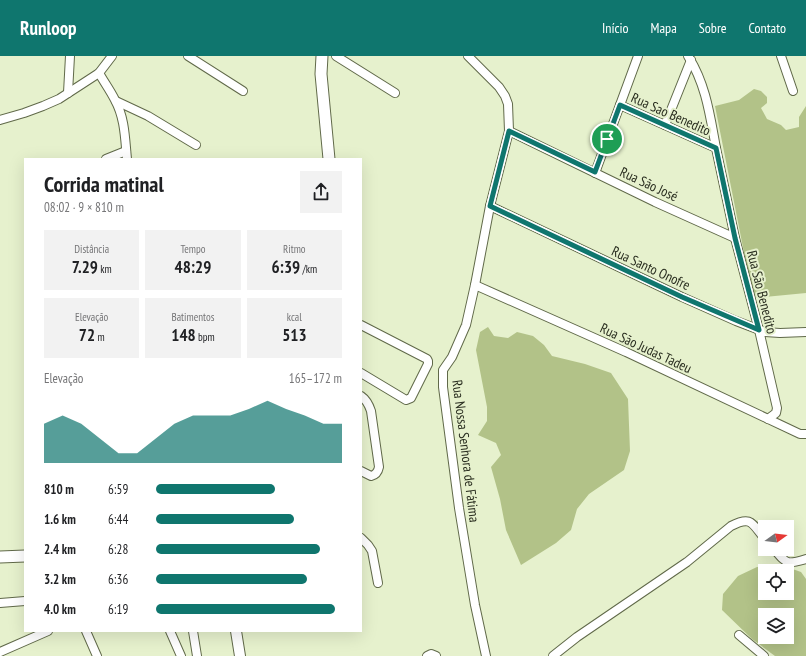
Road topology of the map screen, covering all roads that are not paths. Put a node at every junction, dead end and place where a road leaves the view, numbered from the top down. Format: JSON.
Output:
{"nodes":[{"id":1,"x":70,"y":56,"type":"edge"},
{"id":2,"x":112,"y":56,"type":"edge"},
{"id":3,"x":188,"y":56,"type":"edge"},
{"id":4,"x":322,"y":56,"type":"edge"},
{"id":5,"x":336,"y":56,"type":"edge"},
{"id":6,"x":468,"y":56,"type":"edge"},
{"id":7,"x":638,"y":56,"type":"edge"},
{"id":8,"x":781,"y":56,"type":"edge"},
{"id":9,"x":690,"y":58,"type":"edge"},
{"id":10,"x":98,"y":73,"type":"junction"},
{"id":11,"x":793,"y":90,"type":"dead end"},
{"id":12,"x":244,"y":91,"type":"dead end"},
{"id":13,"x":68,"y":93,"type":"junction"},
{"id":14,"x":395,"y":93,"type":"dead end"},
{"id":15,"x":116,"y":101,"type":"junction"},
{"id":16,"x":620,"y":105,"type":"junction"},
{"id":17,"x":0,"y":120,"type":"edge"},
{"id":18,"x":665,"y":125,"type":"junction"},
{"id":19,"x":509,"y":131,"type":"junction"},
{"id":20,"x":196,"y":145,"type":"dead end"},
{"id":21,"x":716,"y":148,"type":"junction"},
{"id":22,"x":126,"y":155,"type":"edge"},
{"id":23,"x":111,"y":158,"type":"edge"},
{"id":24,"x":330,"y":158,"type":"edge"},
{"id":25,"x":595,"y":172,"type":"junction"},
{"id":26,"x":490,"y":206,"type":"junction"},
{"id":27,"x":735,"y":238,"type":"junction"},
{"id":28,"x":475,"y":285,"type":"junction"},
{"id":29,"x":363,"y":328,"type":"edge"},
{"id":30,"x":759,"y":330,"type":"junction"},
{"id":31,"x":806,"y":332,"type":"edge"},
{"id":32,"x":362,"y":374,"type":"edge"},
{"id":33,"x":362,"y":397,"type":"edge"},
{"id":34,"x":768,"y":419,"type":"junction"},
{"id":35,"x":806,"y":434,"type":"edge"},
{"id":36,"x":362,"y":472,"type":"edge"},
{"id":37,"x":758,"y":530,"type":"edge"},
{"id":38,"x":362,"y":539,"type":"edge"},
{"id":39,"x":24,"y":556,"type":"edge"},
{"id":40,"x":780,"y":556,"type":"edge"},
{"id":41,"x":0,"y":557,"type":"edge"},
{"id":42,"x":806,"y":559,"type":"edge"},
{"id":43,"x":378,"y":583,"type":"dead end"},
{"id":44,"x":24,"y":601,"type":"edge"},
{"id":45,"x":0,"y":603,"type":"edge"},
{"id":46,"x":46,"y":632,"type":"edge"},
{"id":47,"x":86,"y":632,"type":"edge"},
{"id":48,"x":170,"y":632,"type":"edge"},
{"id":49,"x":193,"y":632,"type":"edge"},
{"id":50,"x":236,"y":632,"type":"edge"},
{"id":51,"x":739,"y":635,"type":"dead end"},
{"id":52,"x":0,"y":652,"type":"edge"},
{"id":53,"x":97,"y":656,"type":"edge"},
{"id":54,"x":181,"y":656,"type":"edge"},
{"id":55,"x":197,"y":656,"type":"edge"},
{"id":56,"x":240,"y":656,"type":"edge"},
{"id":57,"x":427,"y":656,"type":"edge"},
{"id":58,"x":436,"y":656,"type":"edge"},
{"id":59,"x":486,"y":656,"type":"edge"},
{"id":60,"x":553,"y":656,"type":"edge"},
{"id":61,"x":764,"y":656,"type":"edge"}],
"edges":[{"from":1,"to":13,"type":"street"},
{"from":2,"to":10,"type":"street"},
{"from":3,"to":12,"type":"street"},
{"from":4,"to":24,"type":"main road"},
{"from":5,"to":14,"type":"street"},
{"from":6,"to":19,"type":"street","name":"Rua Nossa Senhora de Fátima"},
{"from":7,"to":16,"type":"street"},
{"from":8,"to":11,"type":"street"},
{"from":9,"to":18,"type":"street"},
{"from":9,"to":21,"type":"street"},
{"from":10,"to":13,"type":"street"},
{"from":10,"to":15,"type":"street"},
{"from":13,"to":17,"type":"street"},
{"from":15,"to":20,"type":"street"},
{"from":15,"to":22,"type":"street"},
{"from":16,"to":18,"type":"street","name":"Rua Sao Benedito"},
{"from":16,"to":25,"type":"street"},
{"from":18,"to":21,"type":"street","name":"Rua Sao Benedito"},
{"from":19,"to":25,"type":"street","name":"Rua São José"},
{"from":19,"to":26,"type":"street","name":"Rua Nossa Senhora de Fátima"},
{"from":21,"to":27,"type":"street","name":"Rua Sao Benedito"},
{"from":22,"to":23,"type":"street"},
{"from":25,"to":27,"type":"street","name":"Rua São José"},
{"from":26,"to":28,"type":"street","name":"Rua Nossa Senhora de Fátima"},
{"from":26,"to":30,"type":"street","name":"Rua Santo Onofre"},
{"from":27,"to":30,"type":"street","name":"Rua São Benedito"},
{"from":28,"to":34,"type":"street","name":"Rua São Judas Tadeu"},
{"from":28,"to":59,"type":"street","name":"Rua Nossa Senhora de Fátima"},
{"from":29,"to":32,"type":"street"},
{"from":30,"to":31,"type":"street","name":"Rua Santo Onofre"},
{"from":30,"to":34,"type":"street","name":"Rua São Benedito"},
{"from":33,"to":36,"type":"street"},
{"from":34,"to":35,"type":"street","name":"Rua São Judas Tadeu"},
{"from":37,"to":60,"type":"street"},
{"from":38,"to":43,"type":"street"},
{"from":39,"to":41,"type":"main road"},
{"from":40,"to":42,"type":"street"},
{"from":44,"to":45,"type":"street"},
{"from":46,"to":52,"type":"street"},
{"from":47,"to":53,"type":"street"},
{"from":48,"to":54,"type":"street"},
{"from":49,"to":55,"type":"street"},
{"from":50,"to":56,"type":"street"},
{"from":51,"to":61,"type":"street"},
{"from":57,"to":58,"type":"street"}]}
